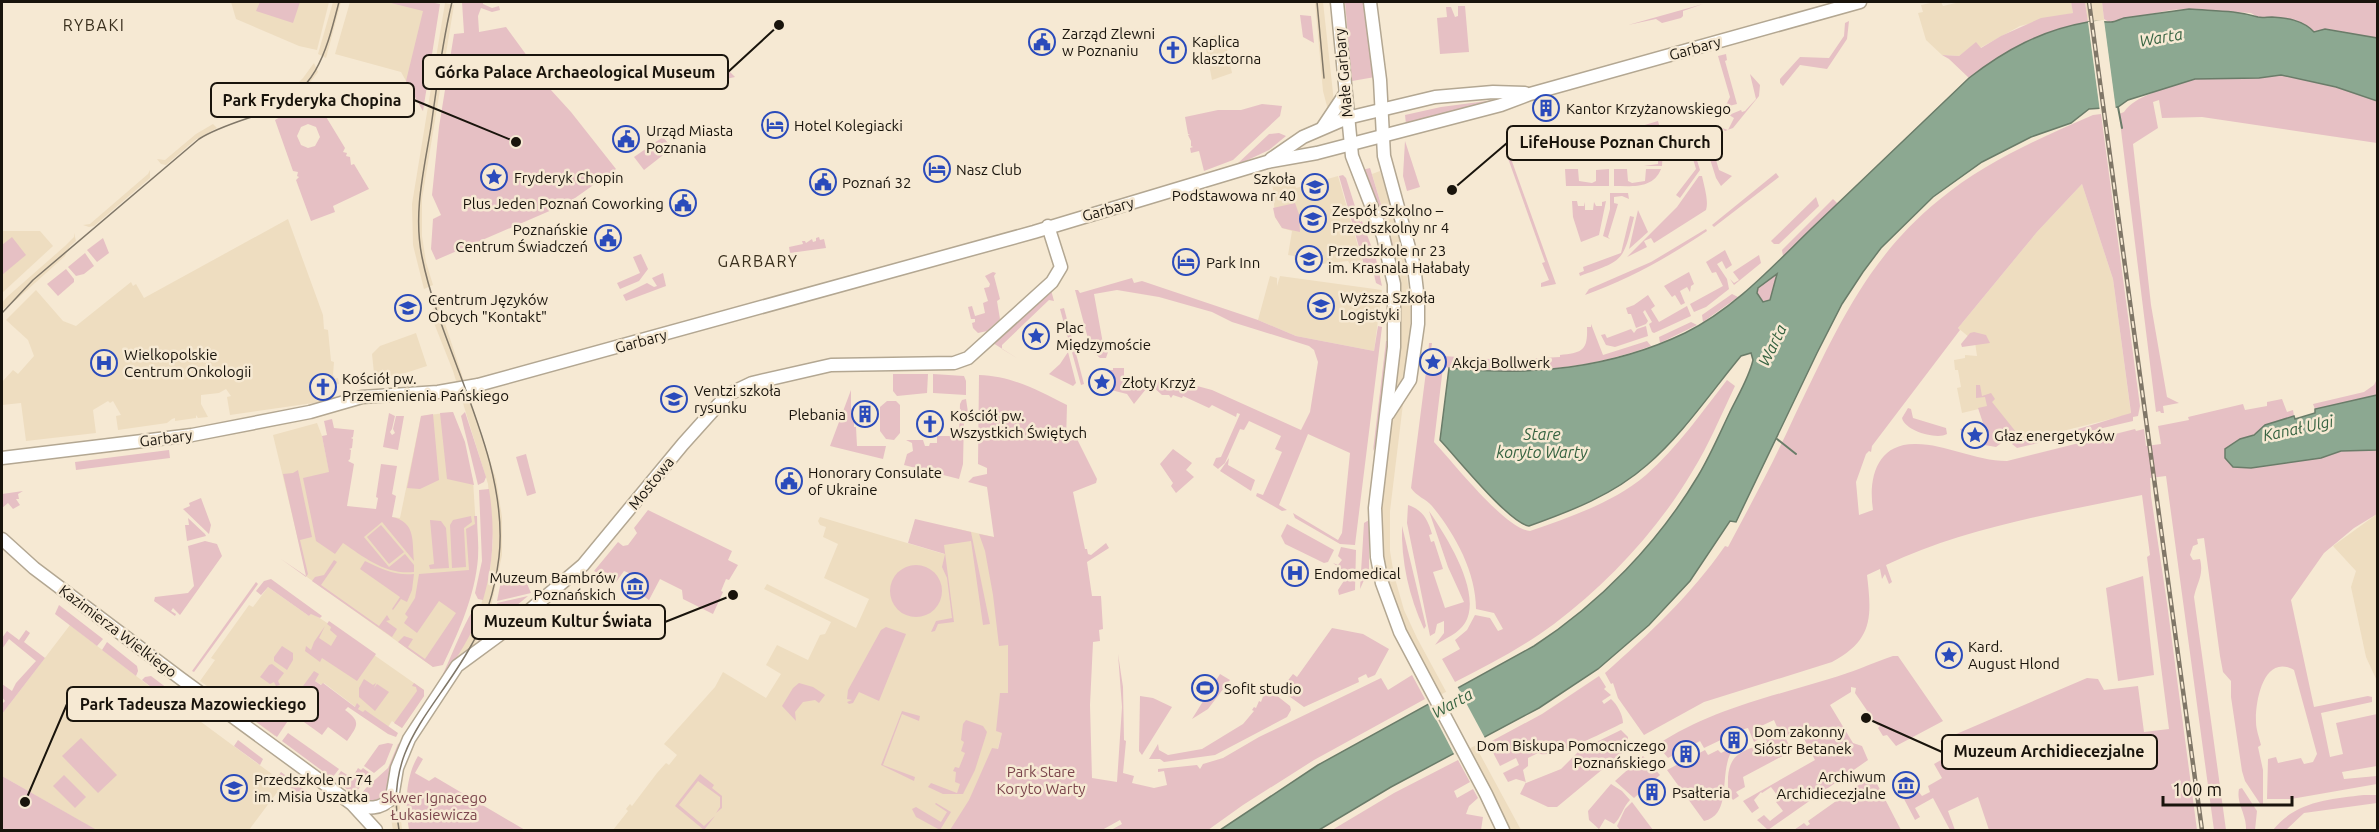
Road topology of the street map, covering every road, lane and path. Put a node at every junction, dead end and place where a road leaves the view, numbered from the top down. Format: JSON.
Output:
{"nodes":[{"id":1,"x":1337,"y":2,"type":"edge"},
{"id":2,"x":1370,"y":2,"type":"edge"},
{"id":3,"x":1860,"y":2,"type":"edge"},
{"id":4,"x":1345,"y":94,"type":"junction"},
{"id":5,"x":1530,"y":94,"type":"junction"},
{"id":6,"x":1381,"y":110,"type":"junction"},
{"id":7,"x":1347,"y":118,"type":"junction"},
{"id":8,"x":1323,"y":127,"type":"junction"},
{"id":9,"x":1382,"y":136,"type":"junction"},
{"id":10,"x":1350,"y":144,"type":"junction"},
{"id":11,"x":1268,"y":162,"type":"junction"},
{"id":12,"x":1048,"y":226,"type":"junction"},
{"id":13,"x":1386,"y":416,"type":"junction"},
{"id":14,"x":2,"y":458,"type":"edge"},
{"id":15,"x":2,"y":539,"type":"edge"},
{"id":16,"x":353,"y":804,"type":"junction"},
{"id":17,"x":376,"y":831,"type":"edge"},
{"id":18,"x":1503,"y":831,"type":"edge"}],
"edges":[{"from":1,"to":4,"type":"street","name":"Małe Garbary"},
{"from":2,"to":6,"type":"street"},
{"from":3,"to":5,"type":"street","name":"Garbary"},
{"from":4,"to":7,"type":"street","name":"Małe Garbary"},
{"from":4,"to":8,"type":"street"},
{"from":5,"to":6,"type":"street","name":"Garbary"},
{"from":5,"to":9,"type":"street","name":"Garbary"},
{"from":6,"to":7,"type":"street","name":"Garbary"},
{"from":6,"to":9,"type":"street"},
{"from":7,"to":8,"type":"street","name":"Garbary"},
{"from":7,"to":10,"type":"street","name":"Małe Garbary"},
{"from":8,"to":11,"type":"street","name":"Garbary"},
{"from":9,"to":10,"type":"street","name":"Garbary"},
{"from":9,"to":13,"type":"street"},
{"from":10,"to":11,"type":"street","name":"Garbary"},
{"from":10,"to":13,"type":"street","name":"Małe Garbary"},
{"from":11,"to":12,"type":"street","name":"Garbary"},
{"from":12,"to":14,"type":"street","name":"Garbary"},
{"from":12,"to":16,"type":"street","name":"Mostowa"},
{"from":13,"to":18,"type":"street","name":"Małe Garbary"},
{"from":15,"to":16,"type":"street","name":"Kazimierza Wielkiego"},
{"from":16,"to":17,"type":"street"}]}
